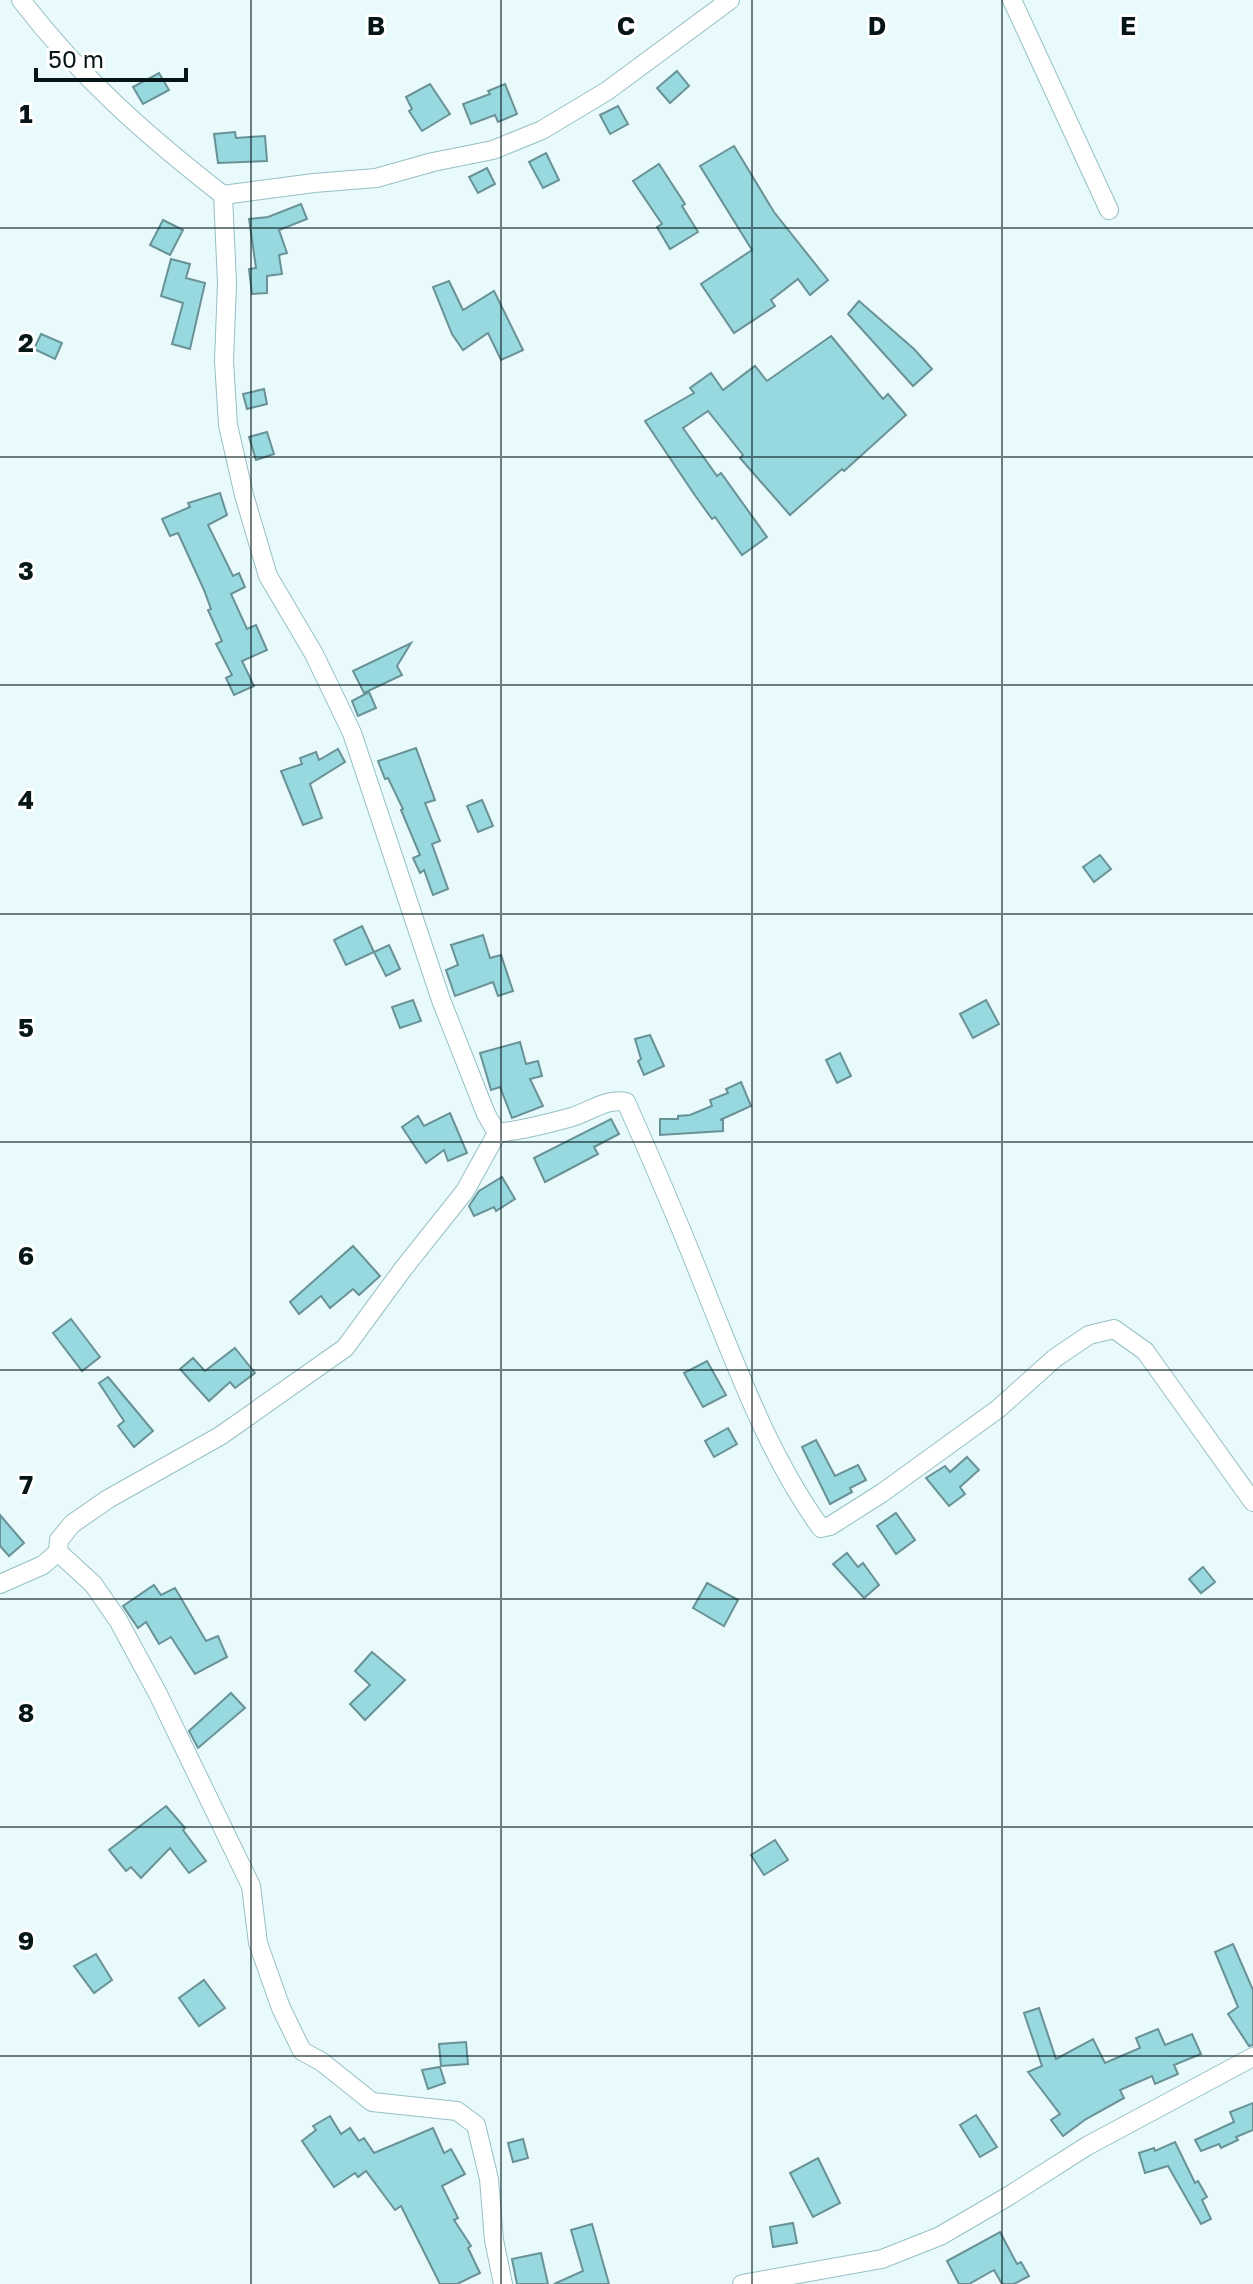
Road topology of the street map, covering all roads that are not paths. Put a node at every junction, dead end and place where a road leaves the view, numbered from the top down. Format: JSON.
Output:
{"nodes":[{"id":1,"x":21,"y":0,"type":"edge"},
{"id":2,"x":730,"y":0,"type":"edge"},
{"id":3,"x":1012,"y":0,"type":"edge"},
{"id":4,"x":223,"y":195,"type":"junction"},
{"id":5,"x":1109,"y":210,"type":"dead end"},
{"id":6,"x":497,"y":1133,"type":"junction"},
{"id":7,"x":1253,"y":1502,"type":"edge"},
{"id":8,"x":58,"y":1552,"type":"junction"},
{"id":9,"x":0,"y":1584,"type":"edge"},
{"id":10,"x":1253,"y":2057,"type":"edge"},
{"id":11,"x":503,"y":2284,"type":"edge"},
{"id":12,"x":742,"y":2284,"type":"edge"}],
"edges":[{"from":1,"to":4,"type":"street"},
{"from":2,"to":4,"type":"street"},
{"from":3,"to":5,"type":"street"},
{"from":4,"to":6,"type":"street"},
{"from":6,"to":7,"type":"street"},
{"from":6,"to":8,"type":"street"},
{"from":8,"to":9,"type":"street"},
{"from":8,"to":11,"type":"street"},
{"from":10,"to":12,"type":"street"}]}
